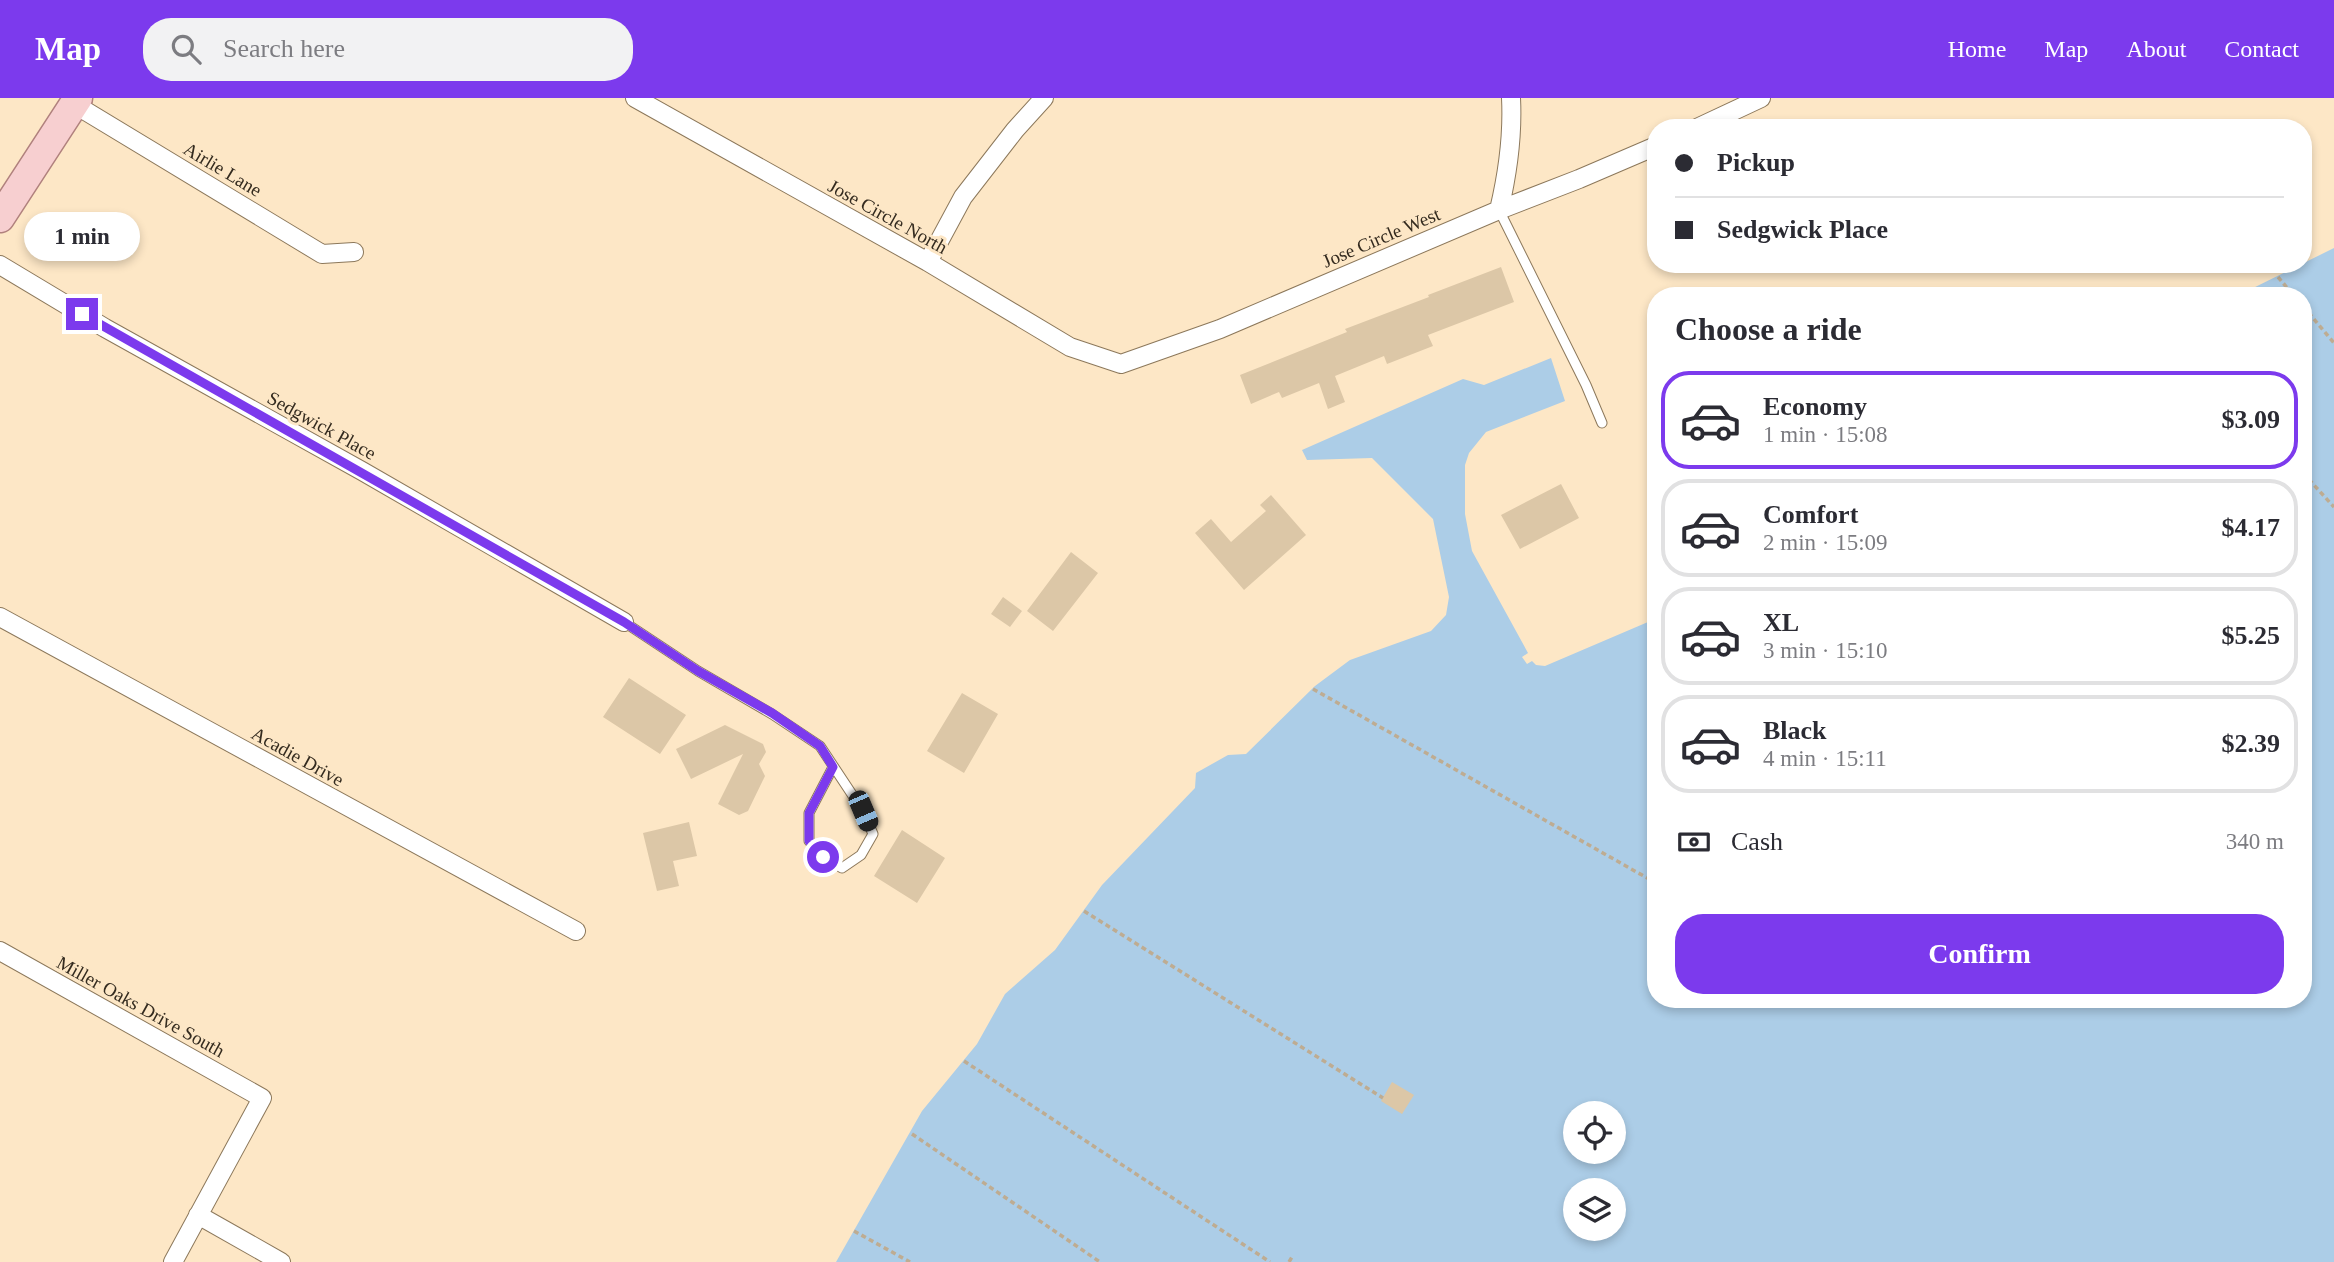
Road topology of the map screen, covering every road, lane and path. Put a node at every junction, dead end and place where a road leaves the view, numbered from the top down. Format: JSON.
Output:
{"nodes":[{"id":1,"x":635,"y":98,"type":"edge"},
{"id":2,"x":1044,"y":98,"type":"edge"},
{"id":3,"x":1511,"y":98,"type":"edge"},
{"id":4,"x":1761,"y":98,"type":"edge"},
{"id":5,"x":76,"y":101,"type":"edge"},
{"id":6,"x":657,"y":103,"type":"edge"},
{"id":7,"x":1717,"y":119,"type":"edge"},
{"id":8,"x":1647,"y":150,"type":"edge"},
{"id":9,"x":1499,"y":210,"type":"junction"},
{"id":10,"x":0,"y":218,"type":"edge"},
{"id":11,"x":354,"y":252,"type":"dead end"},
{"id":12,"x":928,"y":262,"type":"junction"},
{"id":13,"x":0,"y":265,"type":"edge"},
{"id":14,"x":2278,"y":276,"type":"dead end"},
{"id":15,"x":2287,"y":287,"type":"edge"},
{"id":16,"x":2312,"y":317,"type":"edge"},
{"id":17,"x":2334,"y":343,"type":"edge"},
{"id":18,"x":1121,"y":364,"type":"joint"},
{"id":19,"x":1602,"y":423,"type":"dead end"},
{"id":20,"x":2312,"y":483,"type":"edge"},
{"id":21,"x":2334,"y":507,"type":"edge"},
{"id":22,"x":0,"y":617,"type":"edge"},
{"id":23,"x":624,"y":622,"type":"joint"},
{"id":24,"x":1312,"y":690,"type":"dead end"},
{"id":25,"x":833,"y":767,"type":"junction"},
{"id":26,"x":1647,"y":878,"type":"edge"},
{"id":27,"x":1084,"y":911,"type":"dead end"},
{"id":28,"x":576,"y":931,"type":"dead end"},
{"id":29,"x":0,"y":951,"type":"edge"},
{"id":30,"x":964,"y":1061,"type":"dead end"},
{"id":31,"x":1383,"y":1098,"type":"dead end"},
{"id":32,"x":912,"y":1134,"type":"dead end"},
{"id":33,"x":198,"y":1215,"type":"junction"},
{"id":34,"x":855,"y":1231,"type":"dead end"},
{"id":35,"x":173,"y":1262,"type":"edge"},
{"id":36,"x":281,"y":1262,"type":"edge"},
{"id":37,"x":910,"y":1262,"type":"edge"},
{"id":38,"x":1100,"y":1262,"type":"edge"},
{"id":39,"x":1270,"y":1262,"type":"edge"}],
"edges":[{"from":1,"to":6,"type":"street","name":"Jose Circle North"},
{"from":2,"to":12,"type":"street"},
{"from":3,"to":9,"type":"street"},
{"from":4,"to":7,"type":"street"},
{"from":5,"to":10,"type":"main road"},
{"from":5,"to":11,"type":"street","name":"Airlie Lane"},
{"from":6,"to":12,"type":"street","name":"Jose Circle North"},
{"from":8,"to":9,"type":"street","name":"Jose Circle West"},
{"from":9,"to":18,"type":"street","name":"Jose Circle West"},
{"from":9,"to":19,"type":"lane"},
{"from":12,"to":18,"type":"street","name":"Jose Circle North"},
{"from":13,"to":23,"type":"street","name":"Sedgwick Place"},
{"from":14,"to":15,"type":"path"},
{"from":16,"to":17,"type":"path"},
{"from":20,"to":21,"type":"path"},
{"from":22,"to":28,"type":"street","name":"Acadie Drive"},
{"from":23,"to":25,"type":"lane"},
{"from":24,"to":26,"type":"path"},
{"from":25,"to":25,"type":"lane"},
{"from":27,"to":31,"type":"path"},
{"from":29,"to":33,"type":"street","name":"Miller Oaks Drive South"},
{"from":30,"to":39,"type":"path"},
{"from":32,"to":38,"type":"path"},
{"from":33,"to":35,"type":"street"},
{"from":33,"to":36,"type":"street"},
{"from":34,"to":37,"type":"path"}]}
